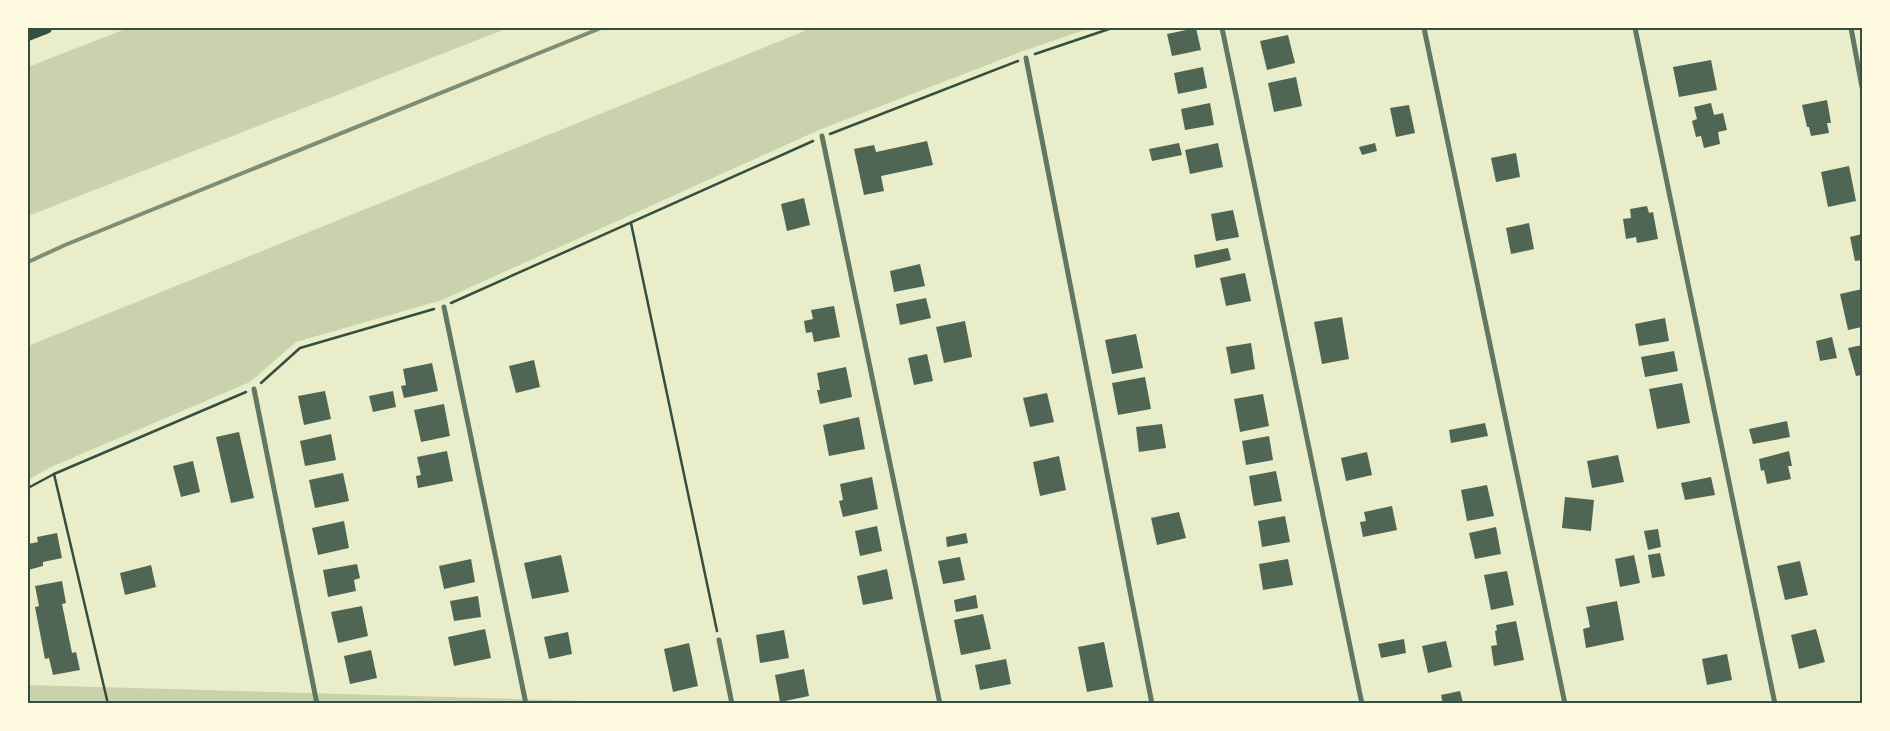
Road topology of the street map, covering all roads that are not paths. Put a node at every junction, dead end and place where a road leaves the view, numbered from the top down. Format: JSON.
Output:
{"nodes":[{"id":1,"x":46,"y":28,"type":"edge"},
{"id":2,"x":1222,"y":28,"type":"edge"},
{"id":3,"x":1424,"y":28,"type":"edge"},
{"id":4,"x":1635,"y":28,"type":"edge"},
{"id":5,"x":1851,"y":28,"type":"edge"},
{"id":6,"x":28,"y":35,"type":"edge"},
{"id":7,"x":1026,"y":58,"type":"road end"},
{"id":8,"x":1862,"y":87,"type":"edge"},
{"id":9,"x":822,"y":136,"type":"road end"},
{"id":10,"x":444,"y":307,"type":"road end"},
{"id":11,"x":254,"y":389,"type":"road end"},
{"id":12,"x":719,"y":640,"type":"road end"},
{"id":13,"x":317,"y":704,"type":"edge"},
{"id":14,"x":526,"y":704,"type":"edge"},
{"id":15,"x":732,"y":704,"type":"edge"},
{"id":16,"x":940,"y":704,"type":"edge"},
{"id":17,"x":1152,"y":704,"type":"edge"},
{"id":18,"x":1362,"y":704,"type":"edge"},
{"id":19,"x":1565,"y":704,"type":"edge"},
{"id":20,"x":1775,"y":704,"type":"edge"}],
"edges":[{"from":1,"to":6,"type":"main road"},
{"from":2,"to":18,"type":"street"},
{"from":3,"to":19,"type":"street"},
{"from":4,"to":20,"type":"street"},
{"from":5,"to":8,"type":"street"},
{"from":7,"to":17,"type":"street"},
{"from":9,"to":16,"type":"street"},
{"from":10,"to":14,"type":"street"},
{"from":11,"to":13,"type":"street"},
{"from":12,"to":15,"type":"street"}]}
